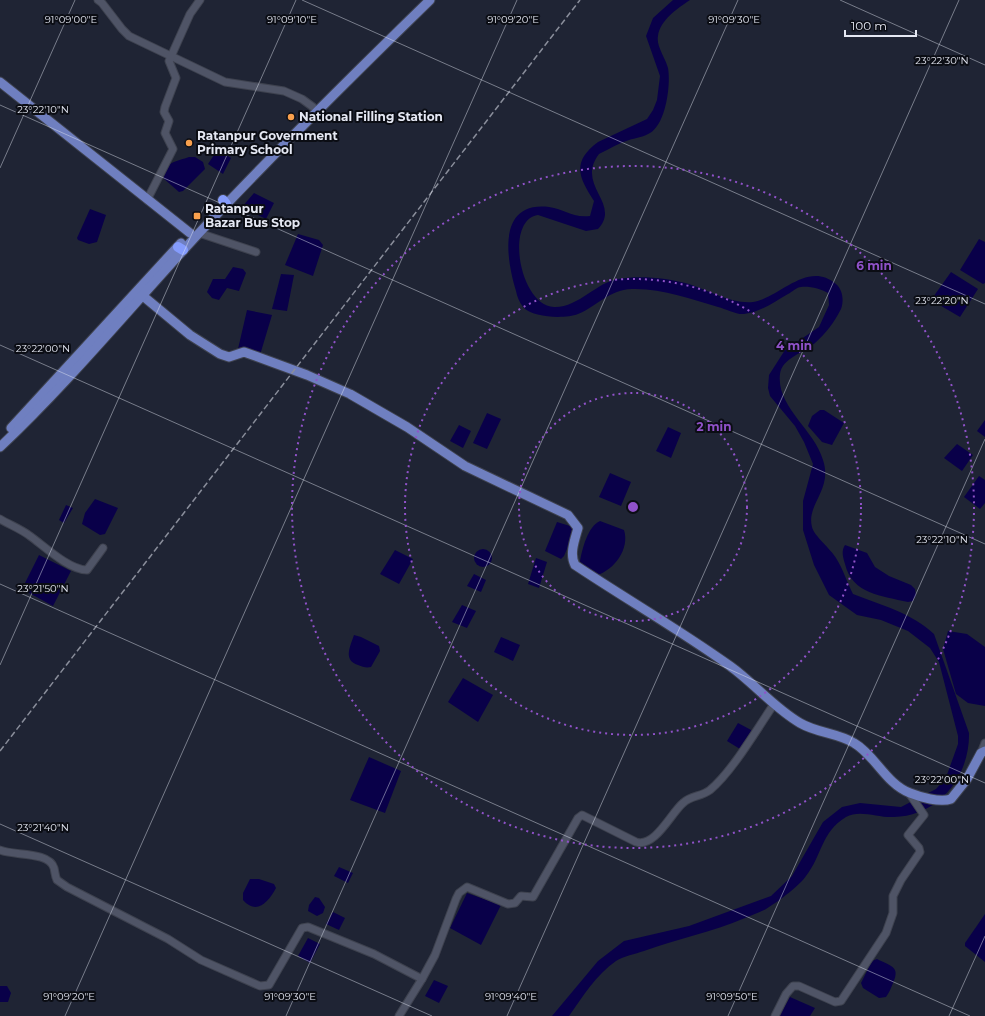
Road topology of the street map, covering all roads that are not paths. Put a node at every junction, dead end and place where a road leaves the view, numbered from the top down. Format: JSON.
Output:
{"nodes":[{"id":1,"x":98,"y":0,"type":"edge"},
{"id":2,"x":200,"y":0,"type":"edge"},
{"id":3,"x":422,"y":0,"type":"edge"},
{"id":4,"x":430,"y":0,"type":"edge"},
{"id":5,"x":172,"y":56,"type":"junction"},
{"id":6,"x":0,"y":82,"type":"edge"},
{"id":7,"x":313,"y":107,"type":"junction"},
{"id":8,"x":147,"y":200,"type":"junction"},
{"id":9,"x":224,"y":202,"type":"junction"},
{"id":10,"x":195,"y":233,"type":"junction"},
{"id":11,"x":181,"y":248,"type":"junction"},
{"id":12,"x":256,"y":252,"type":"dead end"},
{"id":13,"x":143,"y":296,"type":"junction"},
{"id":14,"x":0,"y":439,"type":"edge"},
{"id":15,"x":0,"y":447,"type":"edge"},
{"id":16,"x":0,"y":519,"type":"edge"},
{"id":17,"x":103,"y":548,"type":"dead end"},
{"id":18,"x":774,"y":704,"type":"junction"},
{"id":19,"x":985,"y":743,"type":"edge"},
{"id":20,"x":983,"y":752,"type":"edge"},
{"id":21,"x":912,"y":795,"type":"junction"},
{"id":22,"x":0,"y":850,"type":"edge"},
{"id":23,"x":422,"y":980,"type":"junction"},
{"id":24,"x":399,"y":1016,"type":"edge"},
{"id":25,"x":775,"y":1016,"type":"edge"}],
"edges":[{"from":1,"to":5,"type":"street"},
{"from":2,"to":5,"type":"street"},
{"from":3,"to":7,"type":"main road"},
{"from":4,"to":9,"type":"main road"},
{"from":5,"to":7,"type":"street"},
{"from":5,"to":8,"type":"street"},
{"from":6,"to":8,"type":"main road"},
{"from":7,"to":9,"type":"main road"},
{"from":8,"to":10,"type":"main road"},
{"from":9,"to":10,"type":"main road"},
{"from":10,"to":11,"type":"main road"},
{"from":10,"to":12,"type":"street"},
{"from":11,"to":13,"type":"main road"},
{"from":11,"to":14,"type":"main road"},
{"from":13,"to":15,"type":"main road"},
{"from":13,"to":18,"type":"main road"},
{"from":16,"to":17,"type":"street"},
{"from":18,"to":21,"type":"main road"},
{"from":18,"to":23,"type":"street"},
{"from":19,"to":20,"type":"street"},
{"from":20,"to":21,"type":"main road"},
{"from":21,"to":25,"type":"street"},
{"from":22,"to":23,"type":"street"},
{"from":23,"to":24,"type":"street"}]}
